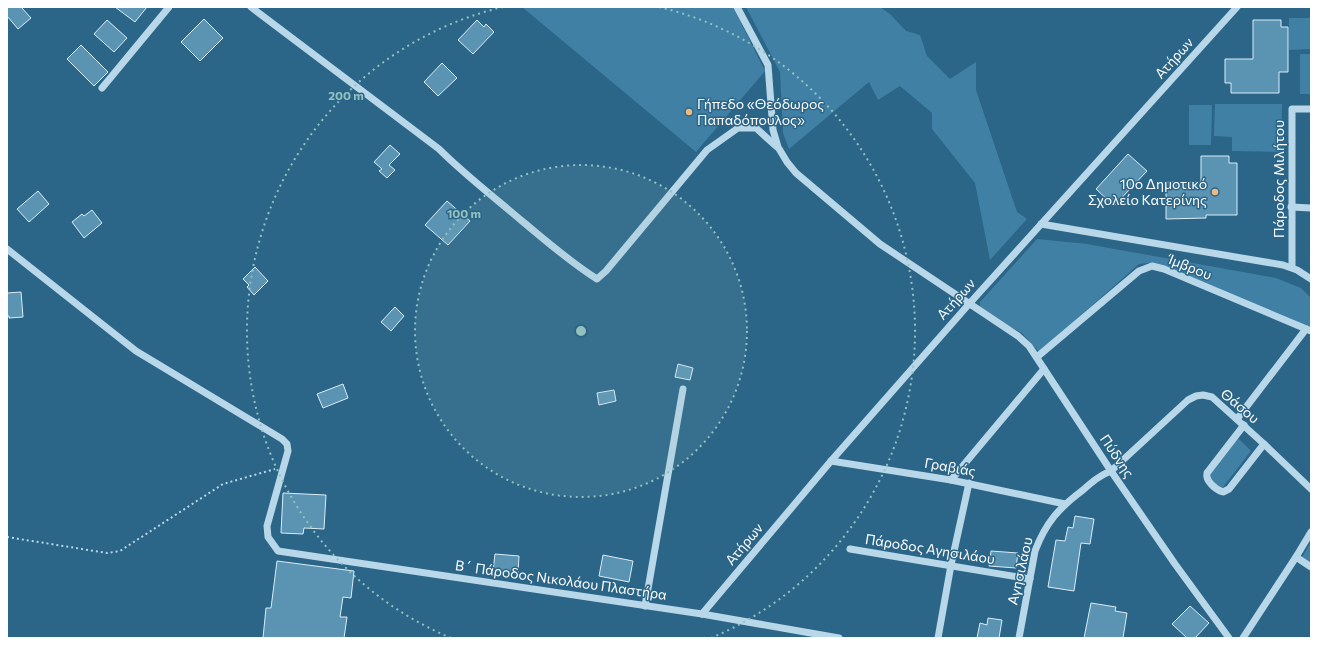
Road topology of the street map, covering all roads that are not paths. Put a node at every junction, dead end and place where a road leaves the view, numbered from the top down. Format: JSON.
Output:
{"nodes":[{"id":1,"x":169,"y":7,"type":"edge"},
{"id":2,"x":251,"y":7,"type":"edge"},
{"id":3,"x":737,"y":7,"type":"edge"},
{"id":4,"x":1237,"y":7,"type":"edge"},
{"id":5,"x":102,"y":88,"type":"dead end"},
{"id":6,"x":1311,"y":109,"type":"edge"},
{"id":7,"x":778,"y":147,"type":"junction"},
{"id":8,"x":1291,"y":207,"type":"junction"},
{"id":9,"x":1311,"y":208,"type":"edge"},
{"id":10,"x":1041,"y":224,"type":"junction"},
{"id":11,"x":7,"y":249,"type":"edge"},
{"id":12,"x":1292,"y":267,"type":"junction"},
{"id":13,"x":1311,"y":279,"type":"edge"},
{"id":14,"x":969,"y":304,"type":"junction"},
{"id":15,"x":1309,"y":330,"type":"edge"},
{"id":16,"x":1036,"y":357,"type":"junction"},
{"id":17,"x":1044,"y":369,"type":"junction"},
{"id":18,"x":683,"y":389,"type":"dead end"},
{"id":19,"x":1237,"y":419,"type":"junction"},
{"id":20,"x":1244,"y":425,"type":"junction"},
{"id":21,"x":1264,"y":444,"type":"junction"},
{"id":22,"x":830,"y":461,"type":"junction"},
{"id":23,"x":1111,"y":471,"type":"junction"},
{"id":24,"x":951,"y":480,"type":"junction"},
{"id":25,"x":969,"y":483,"type":"junction"},
{"id":26,"x":1311,"y":489,"type":"edge"},
{"id":27,"x":1065,"y":504,"type":"junction"},
{"id":28,"x":1311,"y":532,"type":"edge"},
{"id":29,"x":850,"y":549,"type":"dead end"},
{"id":30,"x":1296,"y":557,"type":"junction"},
{"id":31,"x":951,"y":565,"type":"junction"},
{"id":32,"x":1311,"y":567,"type":"edge"},
{"id":33,"x":1030,"y":579,"type":"junction"},
{"id":34,"x":644,"y":606,"type":"junction"},
{"id":35,"x":702,"y":614,"type":"junction"},
{"id":36,"x":795,"y":634,"type":"edge"},
{"id":37,"x":839,"y":638,"type":"edge"},
{"id":38,"x":938,"y":638,"type":"edge"},
{"id":39,"x":1019,"y":638,"type":"edge"},
{"id":40,"x":1229,"y":638,"type":"edge"},
{"id":41,"x":1243,"y":638,"type":"edge"}],
"edges":[{"from":1,"to":5,"type":"street"},
{"from":2,"to":7,"type":"street"},
{"from":3,"to":7,"type":"street"},
{"from":4,"to":10,"type":"street","name":"Ατήρων"},
{"from":6,"to":8,"type":"street","name":"Πάροδος Μιλήτου"},
{"from":7,"to":14,"type":"street","name":"Πύδνης"},
{"from":8,"to":9,"type":"street"},
{"from":8,"to":12,"type":"street","name":"Πάροδος Μιλήτου"},
{"from":10,"to":12,"type":"street"},
{"from":10,"to":14,"type":"street","name":"Ατήρων"},
{"from":11,"to":34,"type":"street","name":"Β΄ Πάροδος Νικολάου Πλαστήρα"},
{"from":12,"to":13,"type":"street"},
{"from":14,"to":16,"type":"street","name":"Πύδνης"},
{"from":14,"to":22,"type":"street","name":"Ατήρων"},
{"from":15,"to":16,"type":"street","name":"Ίμβρου"},
{"from":15,"to":19,"type":"street"},
{"from":16,"to":17,"type":"street","name":"Πύδνης"},
{"from":17,"to":23,"type":"street","name":"Πύδνης"},
{"from":17,"to":24,"type":"street"},
{"from":18,"to":34,"type":"street"},
{"from":19,"to":20,"type":"street","name":"Θάσου"},
{"from":19,"to":23,"type":"street","name":"Θάσου"},
{"from":20,"to":21,"type":"street","name":"Θάσου"},
{"from":20,"to":21,"type":"street"},
{"from":21,"to":26,"type":"street","name":"Θάσου"},
{"from":22,"to":24,"type":"street","name":"Γραβιάς"},
{"from":22,"to":35,"type":"street","name":"Ατήρων"},
{"from":23,"to":27,"type":"street","name":"Αγησιλάου"},
{"from":23,"to":40,"type":"street","name":"Πύδνης"},
{"from":24,"to":25,"type":"street","name":"Γραβιάς"},
{"from":25,"to":27,"type":"street","name":"Γραβιάς"},
{"from":25,"to":31,"type":"street"},
{"from":27,"to":33,"type":"street","name":"Αγησιλάου"},
{"from":28,"to":30,"type":"street"},
{"from":29,"to":31,"type":"street","name":"Πάροδος Αγησιλάου"},
{"from":30,"to":32,"type":"street"},
{"from":30,"to":41,"type":"street"},
{"from":31,"to":33,"type":"street","name":"Πάροδος Αγησιλάου"},
{"from":31,"to":38,"type":"street"},
{"from":33,"to":39,"type":"street","name":"Αγησιλάου"},
{"from":34,"to":35,"type":"street","name":"Β΄ Πάροδος Νικολάου Πλαστήρα"},
{"from":35,"to":36,"type":"street","name":"Β΄ Πάροδος Νικολάου Πλαστήρα"},
{"from":36,"to":37,"type":"street","name":"Β΄ Πάροδος Νικολάου Πλαστήρα"}]}
